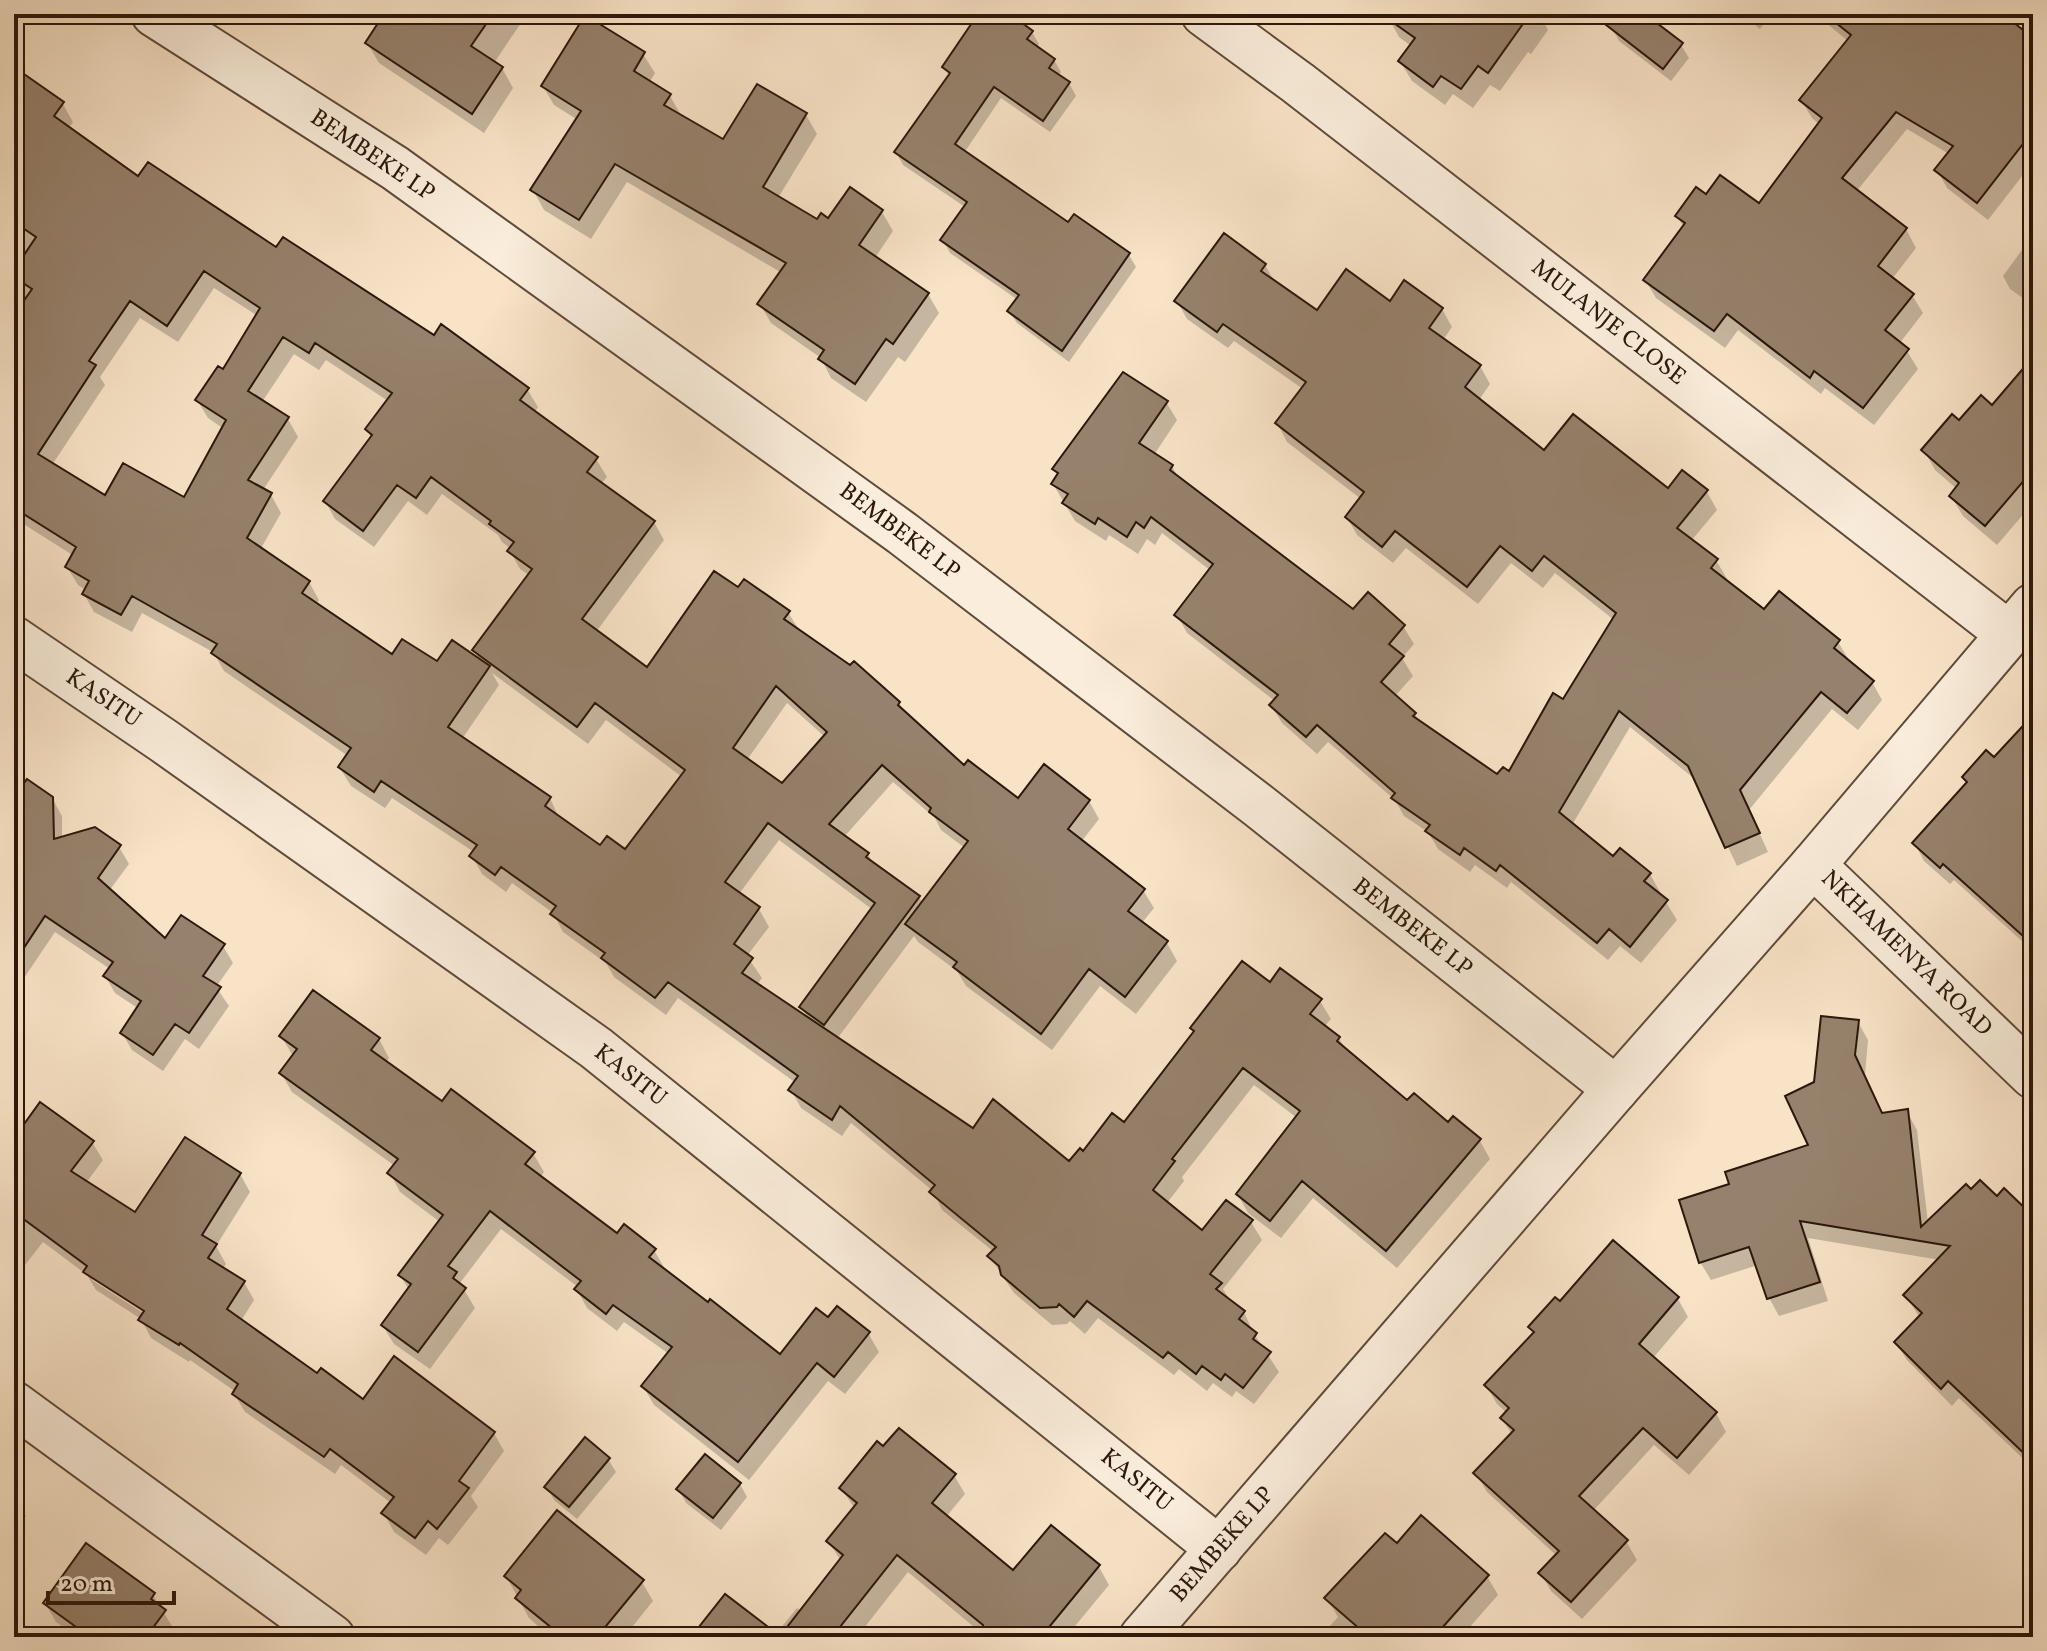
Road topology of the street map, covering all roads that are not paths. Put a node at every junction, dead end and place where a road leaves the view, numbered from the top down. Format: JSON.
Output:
{"nodes":[{"id":1,"x":154,"y":14,"type":"edge"},
{"id":2,"x":1204,"y":14,"type":"edge"},
{"id":3,"x":2021,"y":620,"type":"edge"},
{"id":4,"x":14,"y":639,"type":"edge"},
{"id":5,"x":1813,"y":865,"type":"junction"},
{"id":6,"x":2033,"y":1076,"type":"edge"},
{"id":7,"x":1616,"y":1089,"type":"junction"},
{"id":8,"x":14,"y":1404,"type":"edge"},
{"id":9,"x":1219,"y":1549,"type":"junction"},
{"id":10,"x":332,"y":1637,"type":"edge"},
{"id":11,"x":1142,"y":1637,"type":"edge"}],
"edges":[{"from":1,"to":7,"type":"street","name":"BEMBEKE LP"},
{"from":2,"to":3,"type":"street","name":"MULANJE CLOSE"},
{"from":3,"to":5,"type":"street","name":"BEMBEKE LP"},
{"from":4,"to":9,"type":"street","name":"KASITU"},
{"from":5,"to":6,"type":"street","name":"NKHAMENYA ROAD"},
{"from":5,"to":7,"type":"street","name":"BEMBEKE LP"},
{"from":7,"to":9,"type":"street","name":"BEMBEKE LP"},
{"from":8,"to":10,"type":"street"},
{"from":9,"to":11,"type":"street","name":"BEMBEKE LP"}]}
